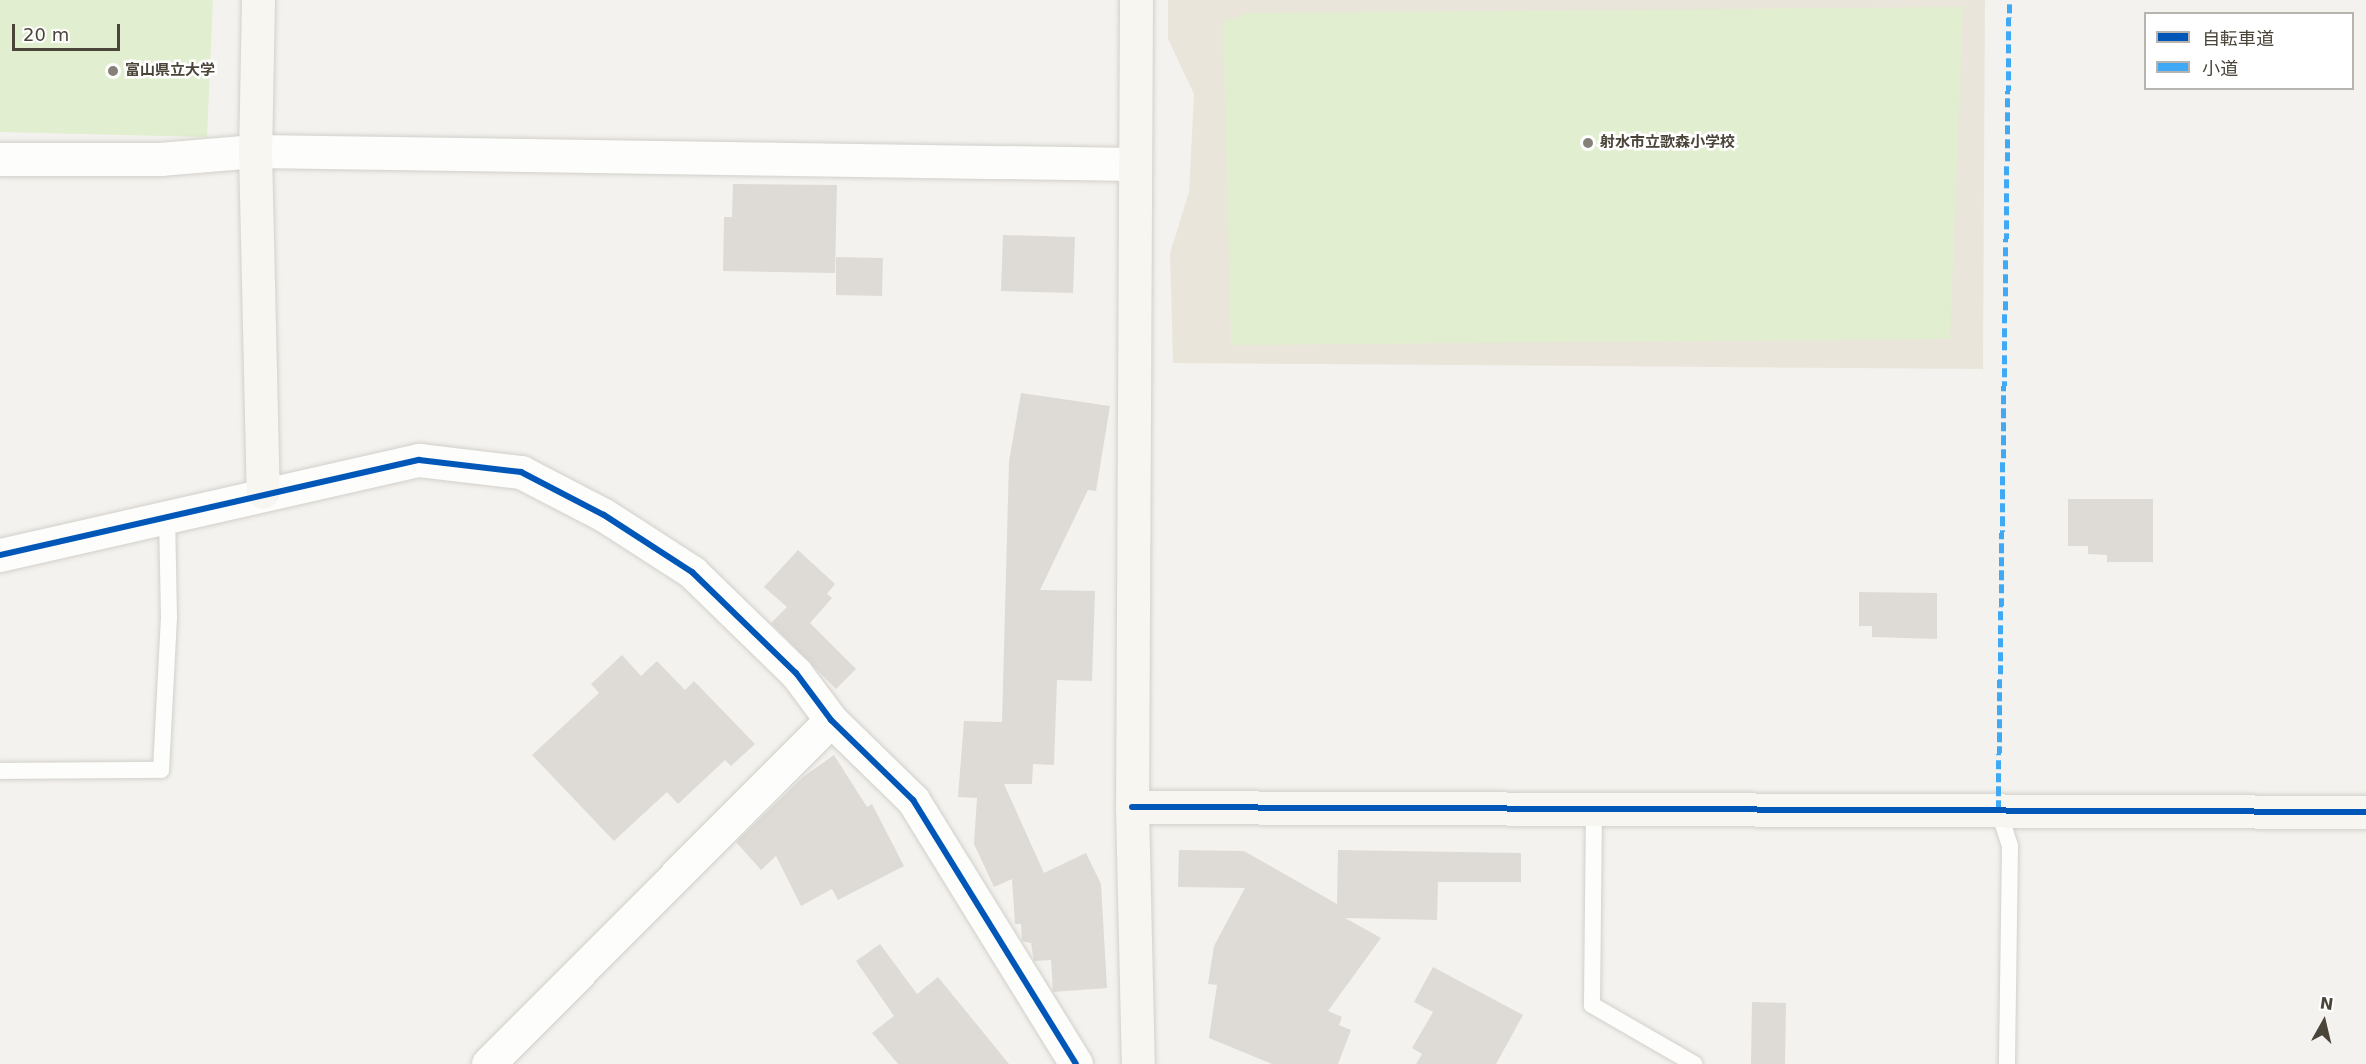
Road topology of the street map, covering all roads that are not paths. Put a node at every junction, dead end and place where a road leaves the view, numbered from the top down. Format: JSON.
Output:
{"nodes":[{"id":1,"x":258,"y":0,"type":"edge"},
{"id":2,"x":1136,"y":0,"type":"edge"},
{"id":3,"x":255,"y":151,"type":"junction"},
{"id":4,"x":0,"y":159,"type":"edge"},
{"id":5,"x":1135,"y":164,"type":"junction"},
{"id":6,"x":263,"y":492,"type":"junction"},
{"id":7,"x":167,"y":515,"type":"junction"},
{"id":8,"x":0,"y":555,"type":"edge"},
{"id":9,"x":831,"y":720,"type":"junction"},
{"id":10,"x":0,"y":771,"type":"edge"},
{"id":11,"x":1132,"y":807,"type":"junction"},
{"id":12,"x":1594,"y":809,"type":"junction"},
{"id":13,"x":1998,"y":809,"type":"junction"},
{"id":14,"x":2366,"y":812,"type":"edge"},
{"id":15,"x":488,"y":1064,"type":"edge"},
{"id":16,"x":1076,"y":1064,"type":"edge"},
{"id":17,"x":1138,"y":1064,"type":"edge"},
{"id":18,"x":1694,"y":1064,"type":"edge"},
{"id":19,"x":2007,"y":1064,"type":"edge"}],
"edges":[{"from":1,"to":3,"type":"street"},
{"from":2,"to":5,"type":"street"},
{"from":3,"to":4,"type":"street"},
{"from":3,"to":5,"type":"street"},
{"from":3,"to":6,"type":"street"},
{"from":5,"to":11,"type":"street"},
{"from":6,"to":7,"type":"street"},
{"from":6,"to":9,"type":"street"},
{"from":7,"to":8,"type":"street"},
{"from":7,"to":10,"type":"lane"},
{"from":9,"to":15,"type":"street"},
{"from":9,"to":16,"type":"street"},
{"from":11,"to":12,"type":"street"},
{"from":11,"to":17,"type":"street"},
{"from":12,"to":13,"type":"street"},
{"from":12,"to":18,"type":"lane"},
{"from":13,"to":14,"type":"street"},
{"from":13,"to":19,"type":"lane"}]}
